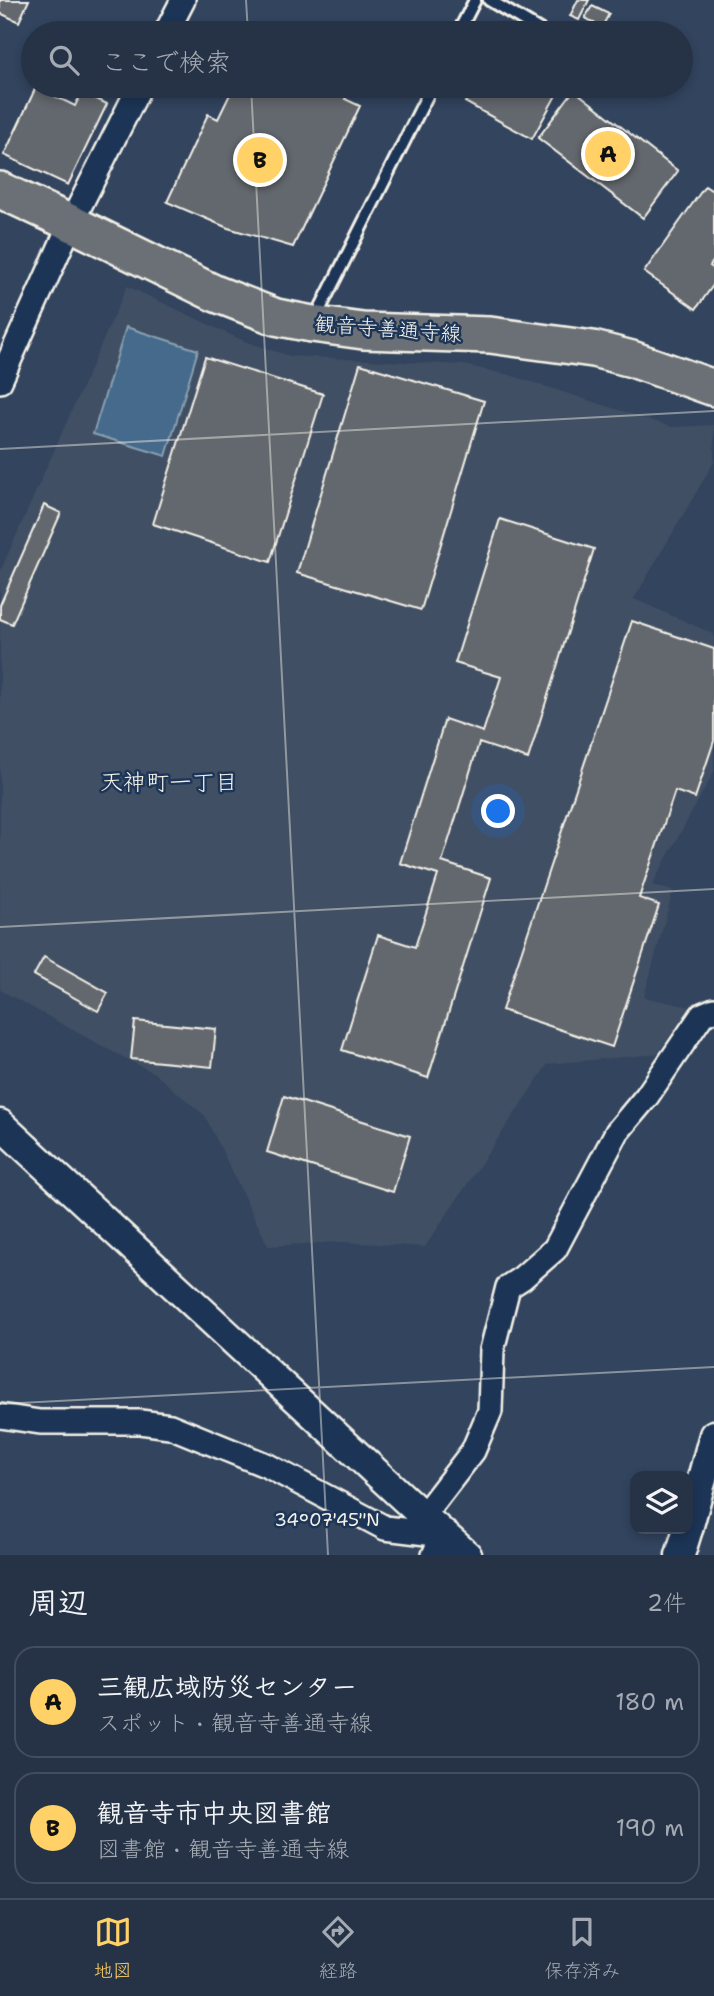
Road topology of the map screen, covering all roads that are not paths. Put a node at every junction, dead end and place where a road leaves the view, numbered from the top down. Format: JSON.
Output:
{"nodes":[{"id":1,"x":183,"y":0,"type":"edge"},
{"id":2,"x":475,"y":0,"type":"edge"},
{"id":3,"x":489,"y":0,"type":"edge"},
{"id":4,"x":172,"y":21,"type":"edge"},
{"id":5,"x":464,"y":21,"type":"edge"},
{"id":6,"x":524,"y":21,"type":"edge"},
{"id":7,"x":134,"y":98,"type":"edge"},
{"id":8,"x":426,"y":98,"type":"edge"},
{"id":9,"x":0,"y":190,"type":"edge"},
{"id":10,"x":71,"y":222,"type":"junction"},
{"id":11,"x":312,"y":324,"type":"junction"},
{"id":12,"x":0,"y":381,"type":"edge"},
{"id":13,"x":714,"y":388,"type":"edge"},
{"id":14,"x":714,"y":1010,"type":"edge"},
{"id":15,"x":0,"y":1124,"type":"edge"},
{"id":16,"x":0,"y":1416,"type":"edge"},
{"id":17,"x":714,"y":1435,"type":"edge"},
{"id":18,"x":693,"y":1511,"type":"edge"},
{"id":19,"x":686,"y":1534,"type":"edge"},
{"id":20,"x":433,"y":1535,"type":"edge"},
{"id":21,"x":467,"y":1555,"type":"edge"},
{"id":22,"x":680,"y":1555,"type":"edge"}],
"edges":[{"from":1,"to":4,"type":"street"},
{"from":2,"to":5,"type":"lane"},
{"from":3,"to":6,"type":"lane"},
{"from":7,"to":10,"type":"street"},
{"from":8,"to":11,"type":"lane"},
{"from":9,"to":10,"type":"main road","name":"観音寺善通寺線"},
{"from":10,"to":11,"type":"main road","name":"観音寺善通寺線"},
{"from":10,"to":12,"type":"street"},
{"from":11,"to":13,"type":"main road","name":"観音寺善通寺線"},
{"from":14,"to":20,"type":"street"},
{"from":15,"to":20,"type":"street"},
{"from":16,"to":20,"type":"street"},
{"from":17,"to":18,"type":"street"},
{"from":19,"to":22,"type":"street"},
{"from":20,"to":21,"type":"street"}]}
